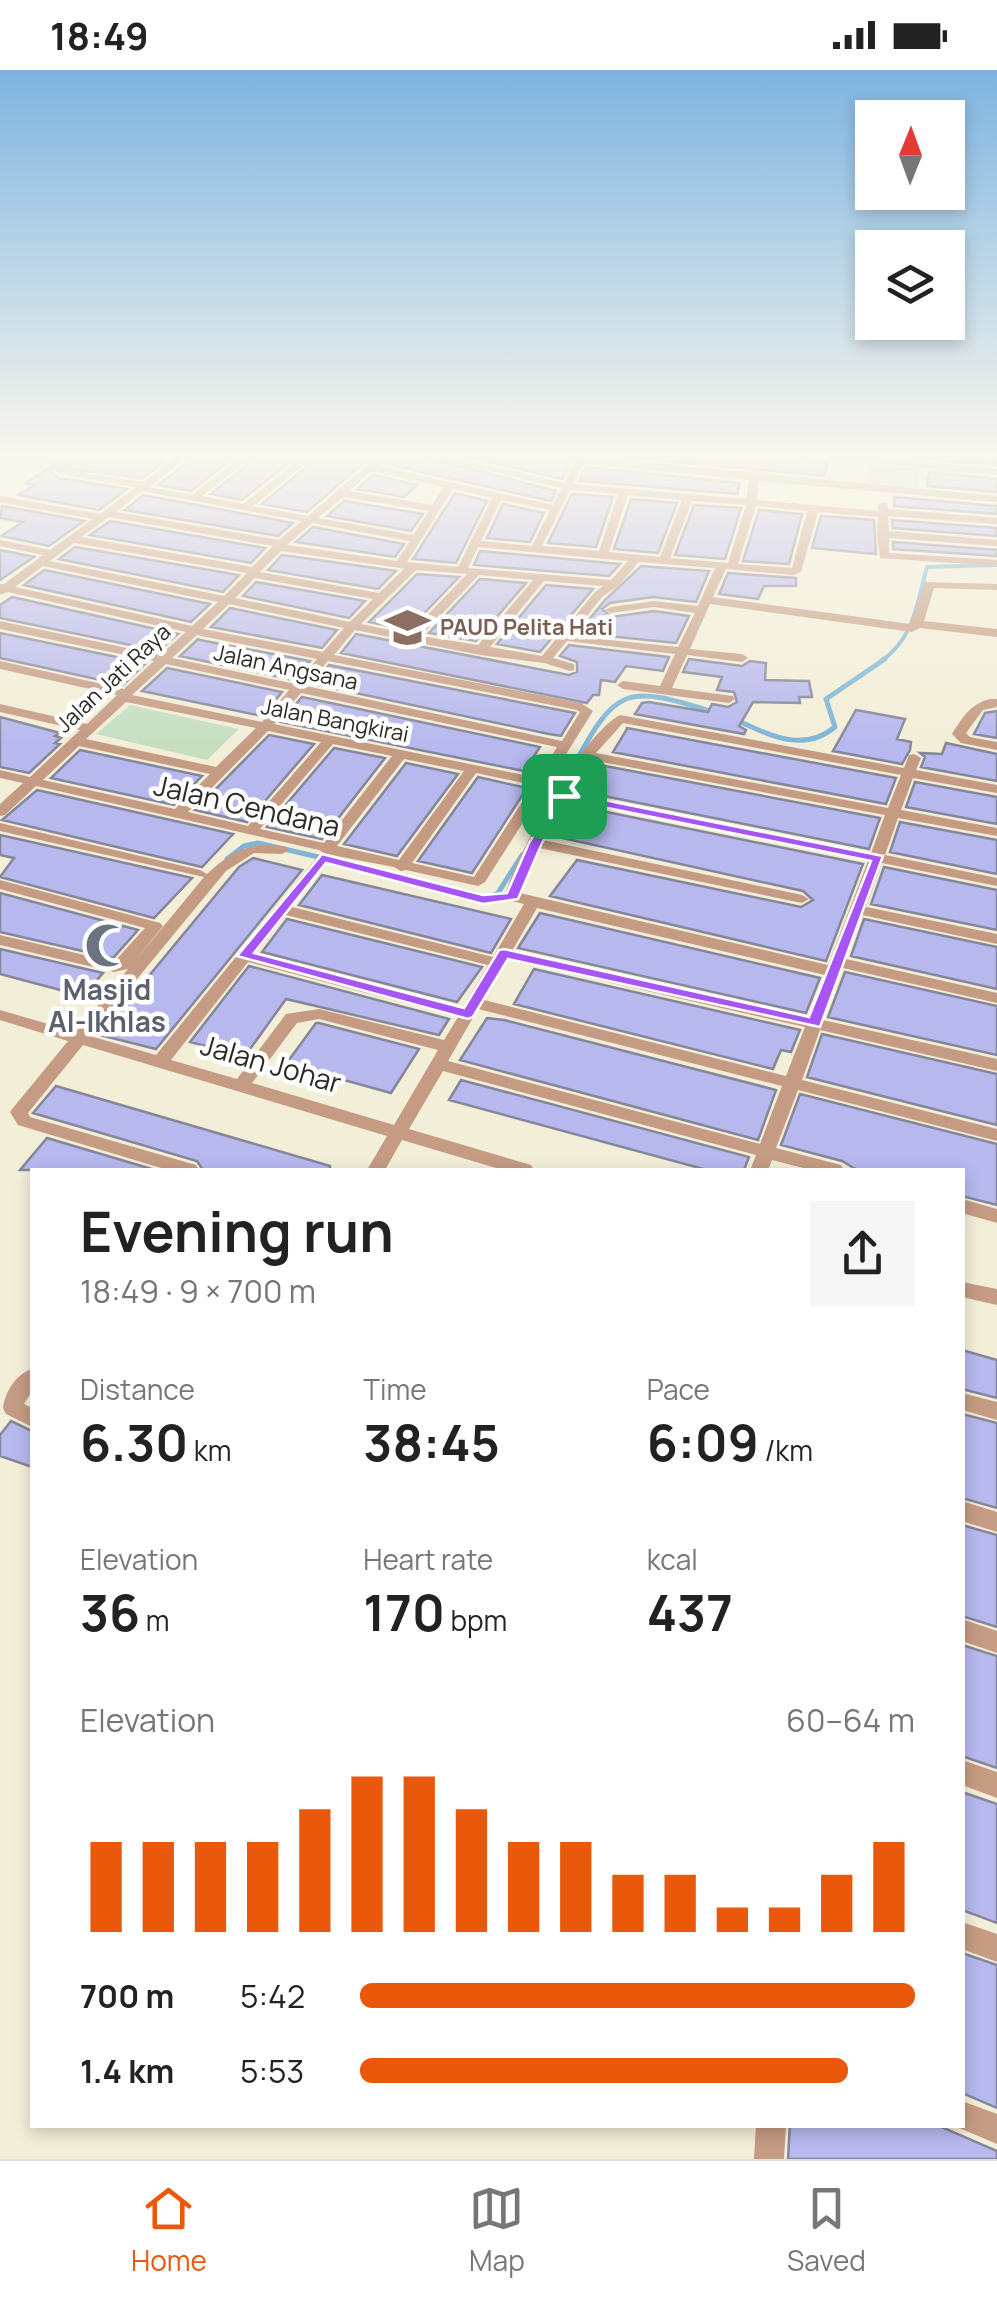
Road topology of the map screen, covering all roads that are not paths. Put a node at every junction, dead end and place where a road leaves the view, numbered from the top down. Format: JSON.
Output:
{"nodes":[{"id":1,"x":31,"y":549,"type":"edge"},
{"id":2,"x":59,"y":549,"type":"edge"},
{"id":3,"x":128,"y":549,"type":"edge"},
{"id":4,"x":275,"y":549,"type":"edge"},
{"id":5,"x":306,"y":549,"type":"edge"},
{"id":6,"x":413,"y":549,"type":"edge"},
{"id":7,"x":475,"y":549,"type":"edge"},
{"id":8,"x":550,"y":549,"type":"edge"},
{"id":9,"x":605,"y":549,"type":"edge"},
{"id":10,"x":668,"y":549,"type":"edge"},
{"id":11,"x":734,"y":549,"type":"edge"},
{"id":12,"x":802,"y":549,"type":"edge"},
{"id":13,"x":884,"y":549,"type":"edge"},
{"id":14,"x":53,"y":554,"type":"junction"},
{"id":15,"x":603,"y":555,"type":"junction"},
{"id":16,"x":637,"y":557,"type":"junction"},
{"id":17,"x":664,"y":560,"type":"junction"},
{"id":18,"x":41,"y":562,"type":"junction"},
{"id":19,"x":997,"y":563,"type":"edge"},
{"id":20,"x":407,"y":566,"type":"junction"},
{"id":21,"x":727,"y":567,"type":"junction"},
{"id":22,"x":462,"y":571,"type":"junction"},
{"id":23,"x":476,"y":572,"type":"junction"},
{"id":24,"x":254,"y":573,"type":"junction"},
{"id":25,"x":540,"y":578,"type":"junction"},
{"id":26,"x":614,"y":584,"type":"junction"},
{"id":27,"x":997,"y":587,"type":"edge"},
{"id":28,"x":2,"y":590,"type":"edge"},
{"id":29,"x":380,"y":597,"type":"junction"},
{"id":30,"x":228,"y":600,"type":"junction"},
{"id":31,"x":704,"y":605,"type":"junction"},
{"id":32,"x":612,"y":610,"type":"dead end"},
{"id":33,"x":0,"y":625,"type":"edge"},
{"id":34,"x":352,"y":626,"type":"junction"},
{"id":35,"x":910,"y":626,"type":"junction"},
{"id":36,"x":194,"y":630,"type":"junction"},
{"id":37,"x":997,"y":632,"type":"edge"},
{"id":38,"x":412,"y":638,"type":"junction"},
{"id":39,"x":572,"y":639,"type":"dead end"},
{"id":40,"x":480,"y":651,"type":"junction"},
{"id":41,"x":682,"y":652,"type":"junction"},
{"id":42,"x":324,"y":657,"type":"junction"},
{"id":43,"x":742,"y":658,"type":"dead end"},
{"id":44,"x":539,"y":659,"type":"junction"},
{"id":45,"x":159,"y":661,"type":"junction"},
{"id":46,"x":0,"y":665,"type":"edge"},
{"id":47,"x":570,"y":667,"type":"dead end"},
{"id":48,"x":623,"y":685,"type":"dead end"},
{"id":49,"x":665,"y":689,"type":"junction"},
{"id":50,"x":294,"y":690,"type":"junction"},
{"id":51,"x":124,"y":695,"type":"junction"},
{"id":52,"x":729,"y":699,"type":"dead end"},
{"id":53,"x":997,"y":704,"type":"edge"},
{"id":54,"x":0,"y":708,"type":"edge"},
{"id":55,"x":265,"y":726,"type":"junction"},
{"id":56,"x":89,"y":728,"type":"junction"},
{"id":57,"x":330,"y":739,"type":"junction"},
{"id":58,"x":76,"y":741,"type":"junction"},
{"id":59,"x":564,"y":744,"type":"junction"},
{"id":60,"x":997,"y":746,"type":"edge"},
{"id":61,"x":402,"y":754,"type":"junction"},
{"id":62,"x":589,"y":756,"type":"junction"},
{"id":63,"x":914,"y":758,"type":"dead end"},
{"id":64,"x":474,"y":768,"type":"junction"},
{"id":65,"x":219,"y":772,"type":"junction"},
{"id":66,"x":907,"y":773,"type":"junction"},
{"id":67,"x":0,"y":774,"type":"edge"},
{"id":68,"x":31,"y":782,"type":"junction"},
{"id":69,"x":544,"y":783,"type":"junction"},
{"id":70,"x":997,"y":790,"type":"edge"},
{"id":71,"x":565,"y":791,"type":"junction"},
{"id":72,"x":0,"y":812,"type":"edge"},
{"id":73,"x":896,"y":813,"type":"junction"},
{"id":74,"x":177,"y":815,"type":"junction"},
{"id":75,"x":0,"y":827,"type":"edge"},
{"id":76,"x":250,"y":832,"type":"junction"},
{"id":77,"x":997,"y":832,"type":"edge"},
{"id":78,"x":535,"y":843,"type":"junction"},
{"id":79,"x":324,"y":854,"type":"junction"},
{"id":80,"x":878,"y":858,"type":"junction"},
{"id":81,"x":401,"y":867,"type":"junction"},
{"id":82,"x":200,"y":874,"type":"dead end"},
{"id":83,"x":997,"y":882,"type":"edge"},
{"id":84,"x":0,"y":884,"type":"edge"},
{"id":85,"x":514,"y":896,"type":"junction"},
{"id":86,"x":802,"y":899,"type":"dead end"},
{"id":87,"x":533,"y":902,"type":"junction"},
{"id":88,"x":282,"y":909,"type":"junction"},
{"id":89,"x":859,"y":910,"type":"junction"},
{"id":90,"x":997,"y":939,"type":"edge"},
{"id":91,"x":0,"y":940,"type":"edge"},
{"id":92,"x":141,"y":955,"type":"junction"},
{"id":93,"x":244,"y":956,"type":"junction"},
{"id":94,"x":502,"y":958,"type":"junction"},
{"id":95,"x":836,"y":967,"type":"junction"},
{"id":96,"x":997,"y":998,"type":"edge"},
{"id":97,"x":471,"y":1009,"type":"junction"},
{"id":98,"x":0,"y":1016,"type":"edge"},
{"id":99,"x":814,"y":1023,"type":"junction"},
{"id":100,"x":78,"y":1044,"type":"junction"},
{"id":101,"x":449,"y":1047,"type":"junction"},
{"id":102,"x":161,"y":1060,"type":"junction"},
{"id":103,"x":439,"y":1064,"type":"junction"},
{"id":104,"x":997,"y":1064,"type":"edge"},
{"id":105,"x":242,"y":1084,"type":"junction"},
{"id":106,"x":793,"y":1084,"type":"junction"},
{"id":107,"x":395,"y":1136,"type":"junction"},
{"id":108,"x":997,"y":1136,"type":"edge"},
{"id":109,"x":766,"y":1150,"type":"junction"},
{"id":110,"x":183,"y":1168,"type":"edge"},
{"id":111,"x":377,"y":1168,"type":"edge"},
{"id":112,"x":518,"y":1168,"type":"edge"},
{"id":113,"x":761,"y":1168,"type":"edge"},
{"id":114,"x":828,"y":1168,"type":"edge"},
{"id":115,"x":965,"y":1207,"type":"edge"},
{"id":116,"x":997,"y":1216,"type":"edge"},
{"id":117,"x":965,"y":1289,"type":"edge"},
{"id":118,"x":997,"y":1297,"type":"edge"},
{"id":119,"x":30,"y":1380,"type":"edge"},
{"id":120,"x":965,"y":1401,"type":"edge"},
{"id":121,"x":997,"y":1411,"type":"edge"},
{"id":122,"x":30,"y":1417,"type":"edge"},
{"id":123,"x":965,"y":1512,"type":"edge"},
{"id":124,"x":997,"y":1522,"type":"edge"},
{"id":125,"x":965,"y":1631,"type":"edge"},
{"id":126,"x":997,"y":1642,"type":"edge"},
{"id":127,"x":965,"y":1773,"type":"edge"},
{"id":128,"x":997,"y":1784,"type":"edge"},
{"id":129,"x":965,"y":1936,"type":"edge"},
{"id":130,"x":997,"y":1948,"type":"edge"},
{"id":131,"x":965,"y":2116,"type":"edge"},
{"id":132,"x":771,"y":2128,"type":"edge"},
{"id":133,"x":997,"y":2129,"type":"edge"},
{"id":134,"x":770,"y":2159,"type":"edge"}],
"edges":[{"from":1,"to":14,"type":"street"},
{"from":2,"to":14,"type":"street"},
{"from":3,"to":24,"type":"street"},
{"from":4,"to":24,"type":"street","name":"Jalan Jati Raya"},
{"from":5,"to":20,"type":"street"},
{"from":6,"to":20,"type":"street"},
{"from":7,"to":22,"type":"street"},
{"from":8,"to":15,"type":"street"},
{"from":9,"to":15,"type":"street"},
{"from":10,"to":17,"type":"street"},
{"from":11,"to":21,"type":"street"},
{"from":12,"to":21,"type":"street"},
{"from":13,"to":19,"type":"street"},
{"from":14,"to":18,"type":"street"},
{"from":15,"to":16,"type":"street"},
{"from":16,"to":17,"type":"street"},
{"from":16,"to":26,"type":"street"},
{"from":17,"to":21,"type":"street"},
{"from":18,"to":28,"type":"street"},
{"from":18,"to":30,"type":"street"},
{"from":20,"to":22,"type":"street"},
{"from":20,"to":29,"type":"street"},
{"from":21,"to":31,"type":"street"},
{"from":22,"to":23,"type":"street"},
{"from":23,"to":25,"type":"street"},
{"from":23,"to":38,"type":"street"},
{"from":24,"to":29,"type":"street"},
{"from":24,"to":30,"type":"street","name":"Jalan Jati Raya"},
{"from":25,"to":26,"type":"street"},
{"from":25,"to":40,"type":"street"},
{"from":26,"to":44,"type":"street"},
{"from":27,"to":35,"type":"street"},
{"from":28,"to":36,"type":"street"},
{"from":29,"to":34,"type":"street"},
{"from":30,"to":34,"type":"street"},
{"from":30,"to":36,"type":"street","name":"Jalan Jati Raya"},
{"from":31,"to":32,"type":"street"},
{"from":31,"to":35,"type":"street"},
{"from":31,"to":41,"type":"street"},
{"from":33,"to":45,"type":"street","name":"Jalan Angsana"},
{"from":34,"to":38,"type":"street"},
{"from":34,"to":42,"type":"street"},
{"from":35,"to":37,"type":"street"},
{"from":36,"to":42,"type":"street"},
{"from":36,"to":45,"type":"street","name":"Jalan Jati Raya"},
{"from":38,"to":40,"type":"street"},
{"from":39,"to":41,"type":"street"},
{"from":40,"to":44,"type":"street"},
{"from":41,"to":43,"type":"street"},
{"from":41,"to":49,"type":"street"},
{"from":42,"to":50,"type":"street"},
{"from":42,"to":59,"type":"street"},
{"from":44,"to":47,"type":"street"},
{"from":45,"to":50,"type":"street","name":"Jalan Angsana"},
{"from":45,"to":51,"type":"street","name":"Jalan Jati Raya"},
{"from":46,"to":51,"type":"street","name":"Jalan Bangkirai"},
{"from":48,"to":49,"type":"street"},
{"from":49,"to":52,"type":"street"},
{"from":50,"to":55,"type":"street"},
{"from":50,"to":59,"type":"street","name":"Jalan Angsana"},
{"from":51,"to":55,"type":"street","name":"Jalan Bangkirai"},
{"from":51,"to":56,"type":"street","name":"Jalan Jati Raya"},
{"from":53,"to":60,"type":"street"},
{"from":54,"to":56,"type":"street"},
{"from":55,"to":57,"type":"street","name":"Jalan Bangkirai"},
{"from":55,"to":65,"type":"street"},
{"from":56,"to":58,"type":"street","name":"Jalan Jati Raya"},
{"from":57,"to":61,"type":"street","name":"Jalan Bangkirai"},
{"from":57,"to":76,"type":"street"},
{"from":58,"to":65,"type":"street"},
{"from":58,"to":68,"type":"street","name":"Jalan Jati Raya"},
{"from":59,"to":69,"type":"street"},
{"from":61,"to":64,"type":"street","name":"Jalan Bangkirai"},
{"from":61,"to":79,"type":"street"},
{"from":62,"to":66,"type":"street"},
{"from":62,"to":71,"type":"street"},
{"from":62,"to":73,"type":"street"},
{"from":63,"to":66,"type":"street"},
{"from":64,"to":69,"type":"street","name":"Jalan Bangkirai"},
{"from":64,"to":81,"type":"street"},
{"from":65,"to":74,"type":"street"},
{"from":66,"to":70,"type":"street"},
{"from":66,"to":73,"type":"street"},
{"from":67,"to":68,"type":"street","name":"Jalan Cendana"},
{"from":68,"to":72,"type":"street","name":"Jalan Jati Raya"},
{"from":68,"to":74,"type":"street","name":"Jalan Cendana"},
{"from":69,"to":71,"type":"street","name":"Jalan Bangkirai"},
{"from":69,"to":81,"type":"street","name":"Jalan Cendana"},
{"from":71,"to":78,"type":"street"},
{"from":71,"to":80,"type":"street","name":"Jalan Bangkirai"},
{"from":73,"to":77,"type":"street"},
{"from":73,"to":80,"type":"street"},
{"from":74,"to":76,"type":"street","name":"Jalan Cendana"},
{"from":75,"to":82,"type":"street"},
{"from":76,"to":79,"type":"street","name":"Jalan Cendana"},
{"from":78,"to":85,"type":"street"},
{"from":78,"to":86,"type":"street"},
{"from":79,"to":81,"type":"street","name":"Jalan Cendana"},
{"from":79,"to":85,"type":"street"},
{"from":79,"to":88,"type":"street"},
{"from":79,"to":92,"type":"street"},
{"from":80,"to":83,"type":"street","name":"Jalan Bangkirai"},
{"from":80,"to":89,"type":"street"},
{"from":84,"to":92,"type":"street"},
{"from":85,"to":87,"type":"street"},
{"from":87,"to":94,"type":"street"},
{"from":87,"to":95,"type":"street"},
{"from":88,"to":93,"type":"street"},
{"from":88,"to":94,"type":"street"},
{"from":89,"to":90,"type":"street"},
{"from":89,"to":95,"type":"street"},
{"from":91,"to":92,"type":"street"},
{"from":92,"to":100,"type":"street"},
{"from":93,"to":97,"type":"street"},
{"from":93,"to":102,"type":"street"},
{"from":94,"to":97,"type":"street"},
{"from":94,"to":99,"type":"street"},
{"from":95,"to":96,"type":"street"},
{"from":95,"to":99,"type":"street"},
{"from":97,"to":101,"type":"street"},
{"from":97,"to":106,"type":"street"},
{"from":98,"to":100,"type":"street","name":"Jalan Johar"},
{"from":99,"to":104,"type":"street"},
{"from":99,"to":106,"type":"street"},
{"from":100,"to":102,"type":"street","name":"Jalan Johar"},
{"from":100,"to":110,"type":"street"},
{"from":101,"to":103,"type":"street"},
{"from":101,"to":105,"type":"street"},
{"from":102,"to":105,"type":"street","name":"Jalan Johar"},
{"from":103,"to":107,"type":"street"},
{"from":103,"to":109,"type":"street"},
{"from":105,"to":107,"type":"street","name":"Jalan Johar"},
{"from":106,"to":108,"type":"street"},
{"from":106,"to":109,"type":"street"},
{"from":107,"to":111,"type":"street"},
{"from":107,"to":112,"type":"street","name":"Jalan Johar"},
{"from":109,"to":113,"type":"street"},
{"from":109,"to":114,"type":"street"},
{"from":115,"to":116,"type":"street"},
{"from":117,"to":118,"type":"street"},
{"from":119,"to":122,"type":"street"},
{"from":120,"to":121,"type":"street"},
{"from":123,"to":124,"type":"street"},
{"from":125,"to":126,"type":"street"},
{"from":127,"to":128,"type":"street"},
{"from":129,"to":130,"type":"street"},
{"from":131,"to":133,"type":"street"},
{"from":132,"to":134,"type":"street"}]}
